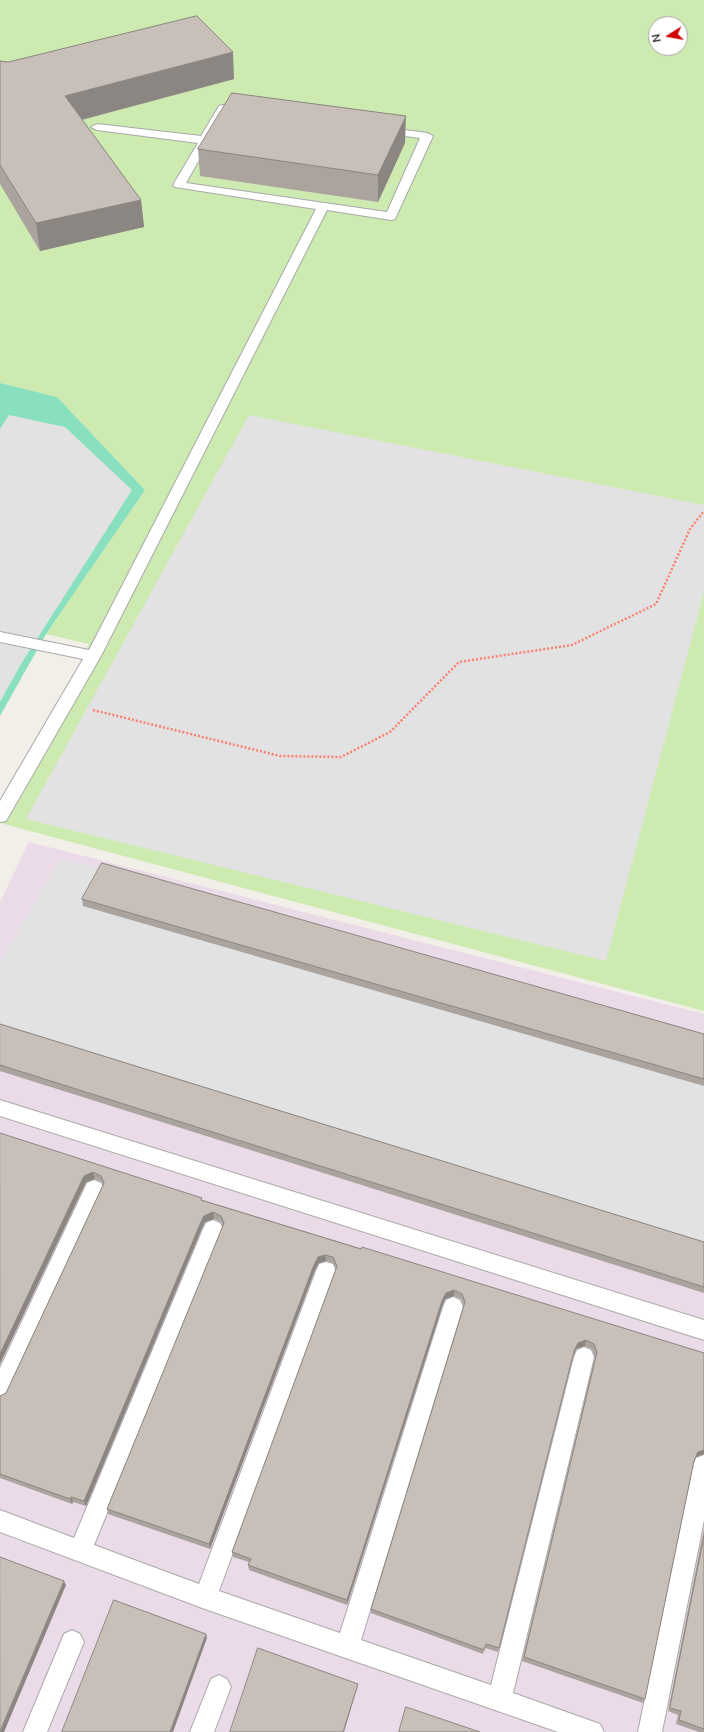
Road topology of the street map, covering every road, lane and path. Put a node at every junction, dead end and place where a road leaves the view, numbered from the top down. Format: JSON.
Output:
{"nodes":[{"id":1,"x":97,"y":127,"type":"dead end"},
{"id":2,"x":205,"y":140,"type":"junction"},
{"id":3,"x":324,"y":206,"type":"junction"},
{"id":4,"x":704,"y":512,"type":"edge"},
{"id":5,"x":0,"y":637,"type":"edge"},
{"id":6,"x":93,"y":656,"type":"junction"},
{"id":7,"x":66,"y":704,"type":"junction"},
{"id":8,"x":0,"y":816,"type":"edge"},
{"id":9,"x":0,"y":1108,"type":"edge"},
{"id":10,"x":94,"y":1189,"type":"dead end"},
{"id":11,"x":213,"y":1229,"type":"dead end"},
{"id":12,"x":326,"y":1271,"type":"dead end"},
{"id":13,"x":453,"y":1307,"type":"dead end"},
{"id":14,"x":704,"y":1330,"type":"edge"},
{"id":15,"x":584,"y":1357,"type":"dead end"},
{"id":16,"x":0,"y":1391,"type":"edge"},
{"id":17,"x":704,"y":1466,"type":"edge"},
{"id":18,"x":0,"y":1521,"type":"edge"},
{"id":19,"x":80,"y":1551,"type":"junction"},
{"id":20,"x":205,"y":1598,"type":"junction"},
{"id":21,"x":72,"y":1642,"type":"dead end"},
{"id":22,"x":347,"y":1648,"type":"junction"},
{"id":23,"x":219,"y":1687,"type":"dead end"},
{"id":24,"x":499,"y":1700,"type":"junction"},
{"id":25,"x":35,"y":1732,"type":"edge"},
{"id":26,"x":202,"y":1732,"type":"edge"},
{"id":27,"x":592,"y":1732,"type":"edge"},
{"id":28,"x":650,"y":1732,"type":"edge"}],
"edges":[{"from":1,"to":2,"type":"lane"},
{"from":2,"to":3,"type":"lane"},
{"from":2,"to":3,"type":"lane"},
{"from":3,"to":6,"type":"lane"},
{"from":4,"to":7,"type":"path"},
{"from":5,"to":6,"type":"lane"},
{"from":6,"to":7,"type":"lane"},
{"from":7,"to":8,"type":"lane"},
{"from":9,"to":14,"type":"lane"},
{"from":10,"to":16,"type":"lane"},
{"from":11,"to":19,"type":"lane"},
{"from":12,"to":20,"type":"lane"},
{"from":13,"to":22,"type":"lane"},
{"from":15,"to":24,"type":"lane"},
{"from":17,"to":28,"type":"lane"},
{"from":18,"to":19,"type":"lane"},
{"from":19,"to":20,"type":"lane"},
{"from":20,"to":22,"type":"lane"},
{"from":21,"to":25,"type":"lane"},
{"from":22,"to":24,"type":"lane"},
{"from":23,"to":26,"type":"lane"},
{"from":24,"to":27,"type":"lane"}]}
